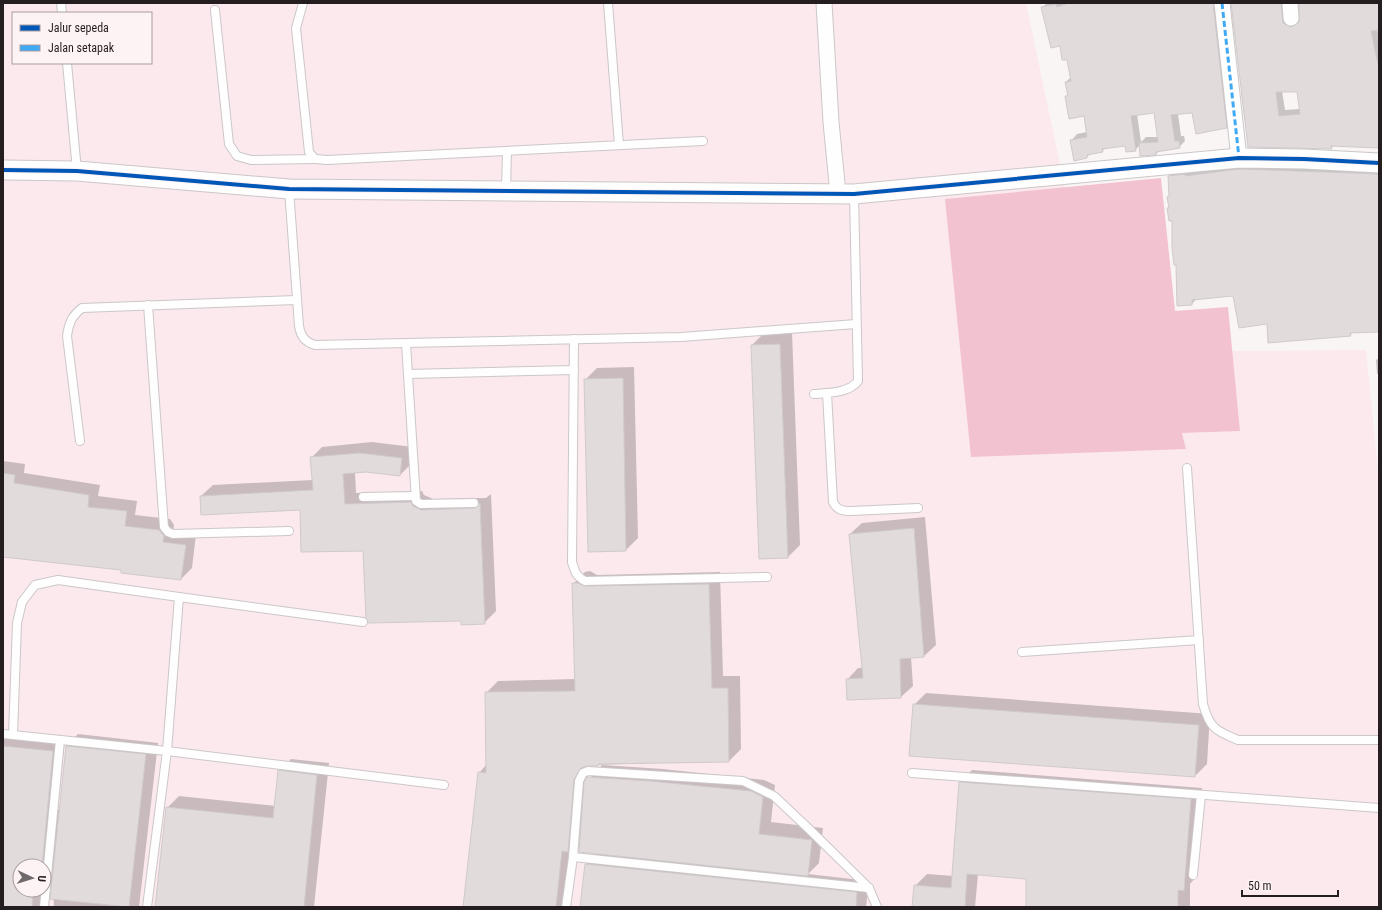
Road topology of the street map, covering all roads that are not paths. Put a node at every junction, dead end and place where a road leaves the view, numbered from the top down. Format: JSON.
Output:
{"nodes":[{"id":1,"x":303,"y":3,"type":"edge"},
{"id":2,"x":608,"y":3,"type":"edge"},
{"id":3,"x":824,"y":3,"type":"edge"},
{"id":4,"x":1222,"y":3,"type":"edge"},
{"id":5,"x":215,"y":10,"type":"dead end"},
{"id":6,"x":67,"y":64,"type":"edge"},
{"id":7,"x":703,"y":141,"type":"dead end"},
{"id":8,"x":619,"y":145,"type":"junction"},
{"id":9,"x":507,"y":152,"type":"junction"},
{"id":10,"x":1239,"y":158,"type":"junction"},
{"id":11,"x":315,"y":159,"type":"junction"},
{"id":12,"x":1379,"y":164,"type":"edge"},
{"id":13,"x":3,"y":170,"type":"edge"},
{"id":14,"x":77,"y":171,"type":"junction"},
{"id":15,"x":289,"y":189,"type":"junction"},
{"id":16,"x":506,"y":190,"type":"junction"},
{"id":17,"x":846,"y":194,"type":"junction"},
{"id":18,"x":297,"y":300,"type":"junction"},
{"id":19,"x":148,"y":305,"type":"junction"},
{"id":20,"x":856,"y":324,"type":"junction"},
{"id":21,"x":574,"y":339,"type":"junction"},
{"id":22,"x":406,"y":343,"type":"junction"},
{"id":23,"x":574,"y":370,"type":"junction"},
{"id":24,"x":408,"y":374,"type":"junction"},
{"id":25,"x":828,"y":393,"type":"junction"},
{"id":26,"x":814,"y":394,"type":"dead end"},
{"id":27,"x":80,"y":441,"type":"dead end"},
{"id":28,"x":1187,"y":468,"type":"dead end"},
{"id":29,"x":414,"y":496,"type":"junction"},
{"id":30,"x":363,"y":497,"type":"dead end"},
{"id":31,"x":474,"y":503,"type":"dead end"},
{"id":32,"x":918,"y":508,"type":"dead end"},
{"id":33,"x":289,"y":532,"type":"dead end"},
{"id":34,"x":767,"y":577,"type":"dead end"},
{"id":35,"x":179,"y":597,"type":"junction"},
{"id":36,"x":363,"y":622,"type":"dead end"},
{"id":37,"x":1198,"y":640,"type":"junction"},
{"id":38,"x":1022,"y":652,"type":"dead end"},
{"id":39,"x":3,"y":734,"type":"edge"},
{"id":40,"x":13,"y":735,"type":"junction"},
{"id":41,"x":60,"y":740,"type":"junction"},
{"id":42,"x":1379,"y":740,"type":"edge"},
{"id":43,"x":167,"y":751,"type":"junction"},
{"id":44,"x":912,"y":773,"type":"dead end"},
{"id":45,"x":444,"y":784,"type":"dead end"},
{"id":46,"x":1201,"y":795,"type":"junction"},
{"id":47,"x":1379,"y":808,"type":"edge"},
{"id":48,"x":573,"y":857,"type":"junction"},
{"id":49,"x":1193,"y":875,"type":"dead end"},
{"id":50,"x":869,"y":888,"type":"junction"},
{"id":51,"x":44,"y":907,"type":"edge"},
{"id":52,"x":147,"y":907,"type":"edge"},
{"id":53,"x":566,"y":907,"type":"edge"},
{"id":54,"x":877,"y":907,"type":"edge"}],
"edges":[{"from":1,"to":11,"type":"lane"},
{"from":2,"to":8,"type":"lane"},
{"from":3,"to":17,"type":"street"},
{"from":4,"to":10,"type":"street"},
{"from":5,"to":11,"type":"lane"},
{"from":6,"to":14,"type":"lane"},
{"from":7,"to":8,"type":"lane"},
{"from":8,"to":9,"type":"lane"},
{"from":9,"to":11,"type":"lane"},
{"from":9,"to":16,"type":"lane"},
{"from":10,"to":12,"type":"street"},
{"from":10,"to":17,"type":"street"},
{"from":13,"to":14,"type":"street"},
{"from":14,"to":15,"type":"street"},
{"from":15,"to":16,"type":"street"},
{"from":15,"to":18,"type":"lane"},
{"from":16,"to":17,"type":"street"},
{"from":17,"to":20,"type":"lane"},
{"from":18,"to":19,"type":"lane"},
{"from":18,"to":22,"type":"lane"},
{"from":19,"to":27,"type":"lane"},
{"from":19,"to":33,"type":"lane"},
{"from":20,"to":21,"type":"lane"},
{"from":20,"to":25,"type":"lane"},
{"from":21,"to":22,"type":"lane"},
{"from":21,"to":23,"type":"lane"},
{"from":22,"to":24,"type":"lane"},
{"from":23,"to":24,"type":"lane"},
{"from":23,"to":34,"type":"lane"},
{"from":24,"to":29,"type":"lane"},
{"from":25,"to":26,"type":"lane"},
{"from":25,"to":32,"type":"lane"},
{"from":28,"to":37,"type":"lane"},
{"from":29,"to":30,"type":"lane"},
{"from":29,"to":31,"type":"lane"},
{"from":35,"to":36,"type":"lane"},
{"from":35,"to":40,"type":"lane"},
{"from":35,"to":43,"type":"lane"},
{"from":37,"to":38,"type":"lane"},
{"from":37,"to":42,"type":"lane"},
{"from":39,"to":40,"type":"lane"},
{"from":40,"to":41,"type":"lane"},
{"from":41,"to":43,"type":"lane"},
{"from":41,"to":51,"type":"lane"},
{"from":43,"to":45,"type":"lane"},
{"from":43,"to":52,"type":"lane"},
{"from":44,"to":46,"type":"lane"},
{"from":46,"to":47,"type":"lane"},
{"from":46,"to":49,"type":"lane"},
{"from":48,"to":50,"type":"lane"},
{"from":48,"to":50,"type":"lane"},
{"from":48,"to":53,"type":"lane"},
{"from":50,"to":54,"type":"lane"}]}
